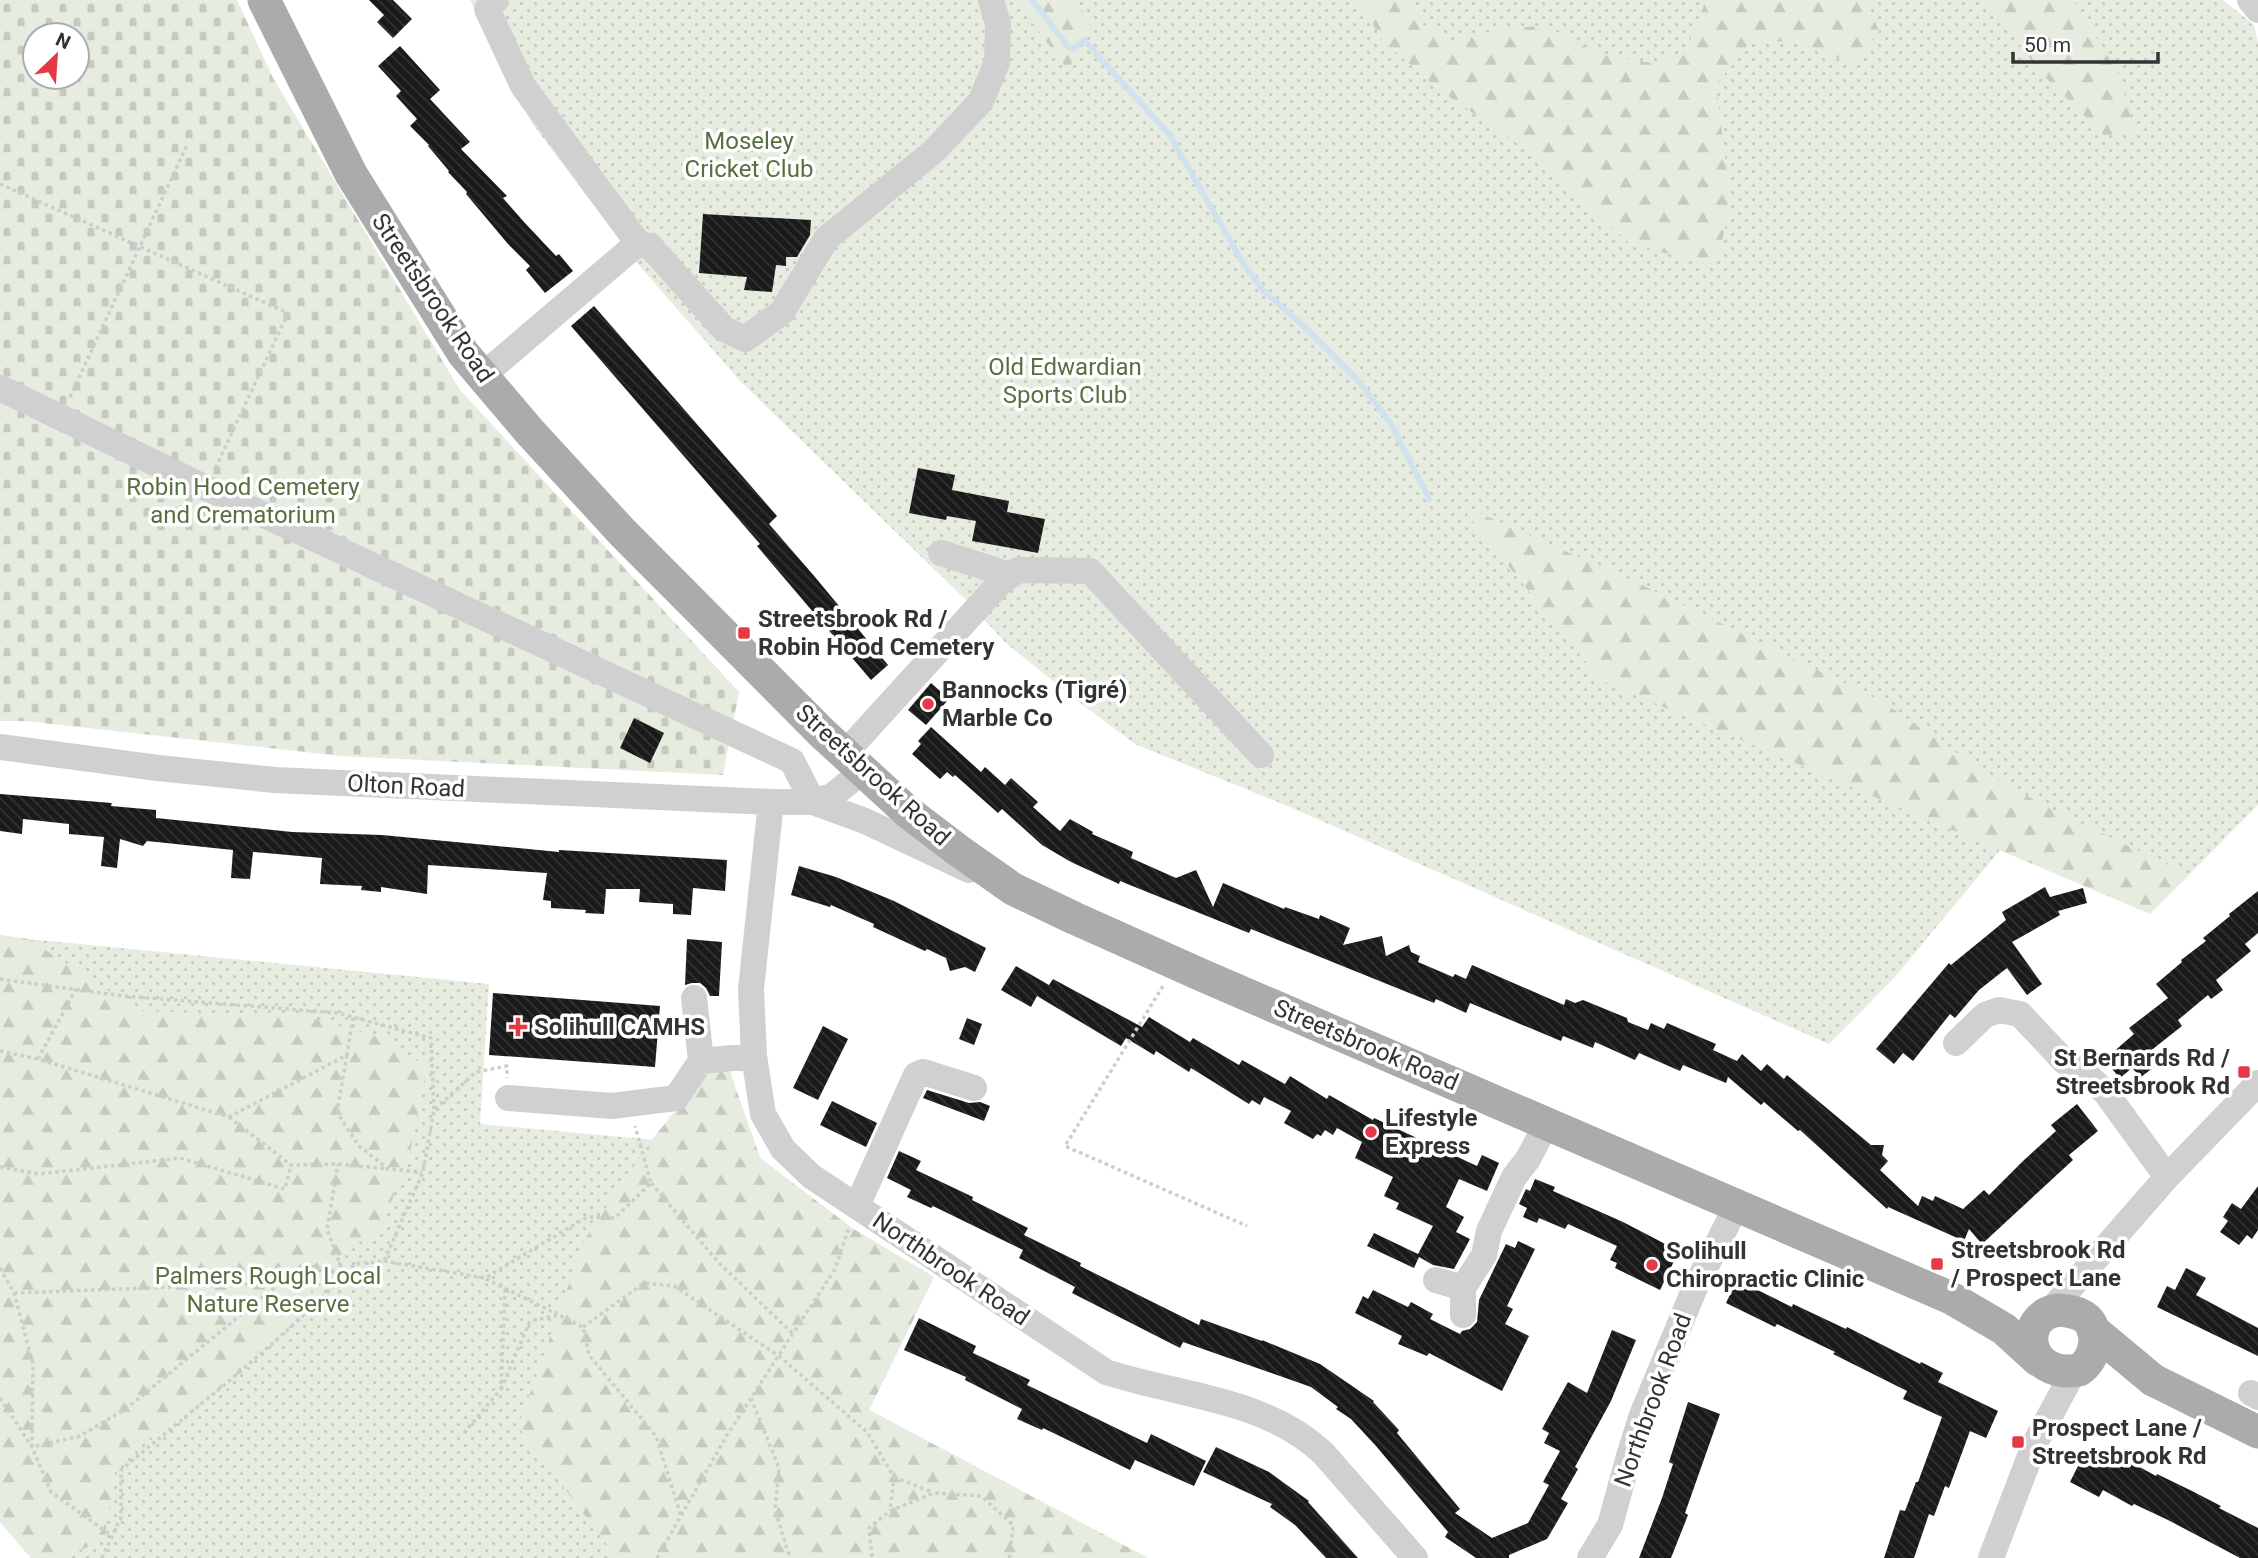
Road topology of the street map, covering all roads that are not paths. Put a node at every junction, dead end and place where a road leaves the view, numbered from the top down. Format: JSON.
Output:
{"nodes":[{"id":1,"x":264,"y":0,"type":"edge"},
{"id":2,"x":496,"y":0,"type":"edge"},
{"id":3,"x":992,"y":0,"type":"edge"},
{"id":4,"x":2250,"y":0,"type":"edge"},
{"id":5,"x":2258,"y":10,"type":"edge"},
{"id":6,"x":638,"y":243,"type":"junction"},
{"id":7,"x":482,"y":376,"type":"junction"},
{"id":8,"x":0,"y":388,"type":"edge"},
{"id":9,"x":941,"y":553,"type":"dead end"},
{"id":10,"x":1010,"y":575,"type":"junction"},
{"id":11,"x":0,"y":747,"type":"edge"},
{"id":12,"x":843,"y":752,"type":"junction"},
{"id":13,"x":1261,"y":755,"type":"dead end"},
{"id":14,"x":792,"y":761,"type":"junction"},
{"id":15,"x":771,"y":802,"type":"junction"},
{"id":16,"x":813,"y":803,"type":"junction"},
{"id":17,"x":1013,"y":888,"type":"junction"},
{"id":18,"x":694,"y":998,"type":"dead end"},
{"id":19,"x":1956,"y":1043,"type":"dead end"},
{"id":20,"x":754,"y":1056,"type":"junction"},
{"id":21,"x":701,"y":1061,"type":"junction"},
{"id":22,"x":2258,"y":1083,"type":"edge"},
{"id":23,"x":974,"y":1088,"type":"dead end"},
{"id":24,"x":508,"y":1098,"type":"road end"},
{"id":25,"x":1547,"y":1123,"type":"junction"},
{"id":26,"x":2167,"y":1177,"type":"junction"},
{"id":27,"x":1737,"y":1205,"type":"junction"},
{"id":28,"x":857,"y":1206,"type":"junction"},
{"id":29,"x":2100,"y":1256,"type":"junction"},
{"id":30,"x":1436,"y":1280,"type":"dead end"},
{"id":31,"x":1463,"y":1288,"type":"junction"},
{"id":32,"x":1951,"y":1298,"type":"junction"},
{"id":33,"x":2047,"y":1313,"type":"junction"},
{"id":34,"x":1463,"y":1315,"type":"dead end"},
{"id":35,"x":2091,"y":1325,"type":"junction"},
{"id":36,"x":2061,"y":1366,"type":"junction"},
{"id":37,"x":2153,"y":1380,"type":"junction"},
{"id":38,"x":2258,"y":1432,"type":"edge"},
{"id":39,"x":1415,"y":1558,"type":"edge"},
{"id":40,"x":1590,"y":1558,"type":"edge"},
{"id":41,"x":1992,"y":1558,"type":"edge"}],
"edges":[{"from":1,"to":7,"type":"main road","name":"Streetsbrook Road"},
{"from":2,"to":6,"type":"street"},
{"from":3,"to":6,"type":"street"},
{"from":4,"to":5,"type":"street"},
{"from":6,"to":7,"type":"street"},
{"from":7,"to":12,"type":"main road","name":"Streetsbrook Road"},
{"from":8,"to":14,"type":"street"},
{"from":9,"to":10,"type":"street"},
{"from":10,"to":12,"type":"street"},
{"from":10,"to":13,"type":"street"},
{"from":11,"to":15,"type":"street","name":"Olton Road"},
{"from":12,"to":14,"type":"street"},
{"from":12,"to":16,"type":"street","name":"Olton Road"},
{"from":12,"to":17,"type":"main road","name":"Streetsbrook Road"},
{"from":14,"to":16,"type":"street"},
{"from":15,"to":16,"type":"street","name":"Olton Road"},
{"from":15,"to":20,"type":"street","name":"Northbrook Road"},
{"from":16,"to":17,"type":"street","name":"Olton Road"},
{"from":17,"to":25,"type":"main road","name":"Streetsbrook Road"},
{"from":18,"to":21,"type":"street"},
{"from":19,"to":26,"type":"street"},
{"from":20,"to":21,"type":"street"},
{"from":20,"to":28,"type":"street","name":"Northbrook Road"},
{"from":21,"to":24,"type":"street"},
{"from":22,"to":26,"type":"street"},
{"from":23,"to":28,"type":"street"},
{"from":25,"to":27,"type":"main road","name":"Streetsbrook Road"},
{"from":25,"to":31,"type":"street"},
{"from":26,"to":29,"type":"street"},
{"from":27,"to":32,"type":"main road","name":"Streetsbrook Road"},
{"from":27,"to":40,"type":"street","name":"Northbrook Road"},
{"from":28,"to":39,"type":"street","name":"Northbrook Road"},
{"from":29,"to":33,"type":"street"},
{"from":29,"to":35,"type":"street"},
{"from":30,"to":31,"type":"street"},
{"from":31,"to":34,"type":"street"},
{"from":32,"to":33,"type":"main road","name":"Streetsbrook Road"},
{"from":32,"to":36,"type":"main road","name":"Streetsbrook Road"},
{"from":33,"to":35,"type":"main road"},
{"from":33,"to":36,"type":"main road"},
{"from":35,"to":36,"type":"main road"},
{"from":35,"to":37,"type":"main road"},
{"from":36,"to":37,"type":"main road"},
{"from":36,"to":41,"type":"street"},
{"from":37,"to":38,"type":"main road"}]}
